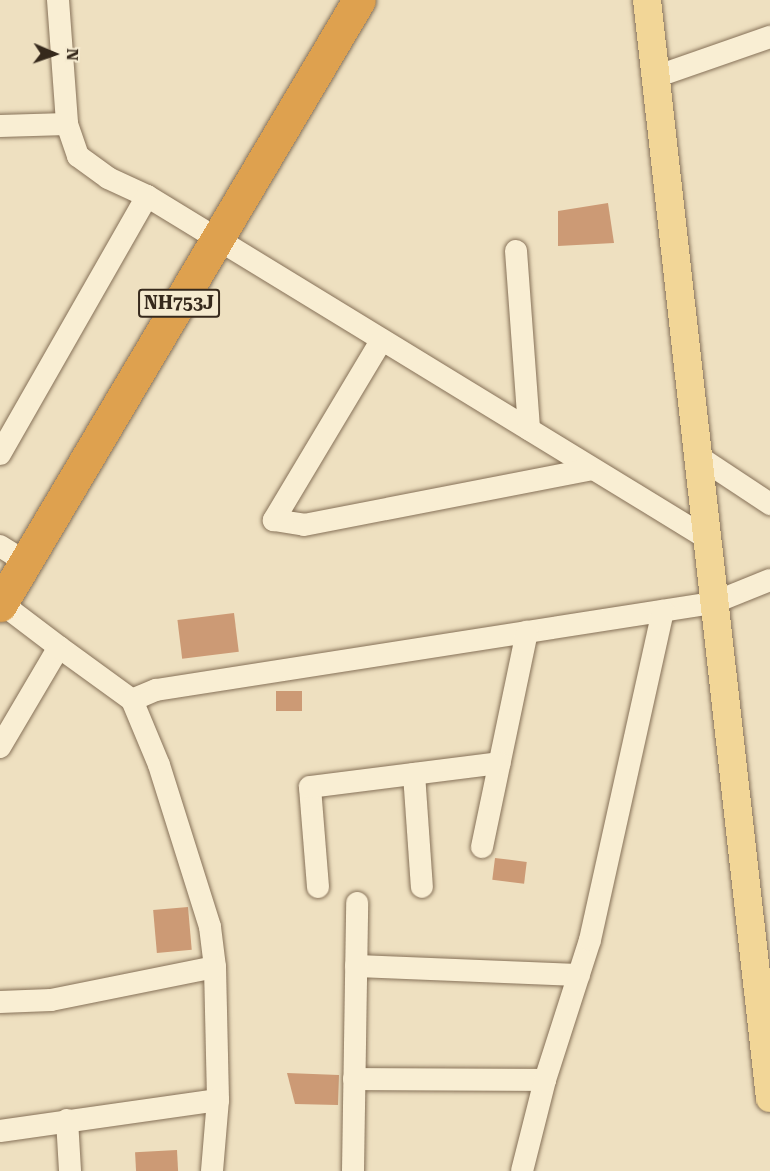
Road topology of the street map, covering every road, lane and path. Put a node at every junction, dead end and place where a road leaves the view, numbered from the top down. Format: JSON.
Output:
{"nodes":[{"id":1,"x":58,"y":0,"type":"edge"},
{"id":2,"x":359,"y":0,"type":"edge"},
{"id":3,"x":647,"y":0,"type":"edge"},
{"id":4,"x":770,"y":37,"type":"edge"},
{"id":5,"x":655,"y":77,"type":"junction"},
{"id":6,"x":67,"y":123,"type":"junction"},
{"id":7,"x":0,"y":126,"type":"edge"},
{"id":8,"x":147,"y":196,"type":"junction"},
{"id":9,"x":216,"y":241,"type":"junction"},
{"id":10,"x":516,"y":251,"type":"dead end"},
{"id":11,"x":381,"y":340,"type":"junction"},
{"id":12,"x":529,"y":430,"type":"junction"},
{"id":13,"x":0,"y":454,"type":"edge"},
{"id":14,"x":696,"y":455,"type":"junction"},
{"id":15,"x":592,"y":469,"type":"junction"},
{"id":16,"x":770,"y":504,"type":"edge"},
{"id":17,"x":705,"y":537,"type":"junction"},
{"id":18,"x":13,"y":554,"type":"edge"},
{"id":19,"x":770,"y":580,"type":"edge"},
{"id":20,"x":713,"y":603,"type":"junction"},
{"id":21,"x":1,"y":604,"type":"edge"},
{"id":22,"x":663,"y":611,"type":"junction"},
{"id":23,"x":527,"y":632,"type":"junction"},
{"id":24,"x":59,"y":647,"type":"junction"},
{"id":25,"x":132,"y":700,"type":"junction"},
{"id":26,"x":0,"y":747,"type":"edge"},
{"id":27,"x":499,"y":763,"type":"junction"},
{"id":28,"x":414,"y":774,"type":"junction"},
{"id":29,"x":482,"y":847,"type":"dead end"},
{"id":30,"x":422,"y":886,"type":"dead end"},
{"id":31,"x":318,"y":887,"type":"dead end"},
{"id":32,"x":357,"y":903,"type":"dead end"},
{"id":33,"x":761,"y":938,"type":"edge"},
{"id":34,"x":356,"y":966,"type":"junction"},
{"id":35,"x":215,"y":967,"type":"junction"},
{"id":36,"x":579,"y":975,"type":"junction"},
{"id":37,"x":0,"y":1002,"type":"edge"},
{"id":38,"x":354,"y":1079,"type":"junction"},
{"id":39,"x":545,"y":1080,"type":"junction"},
{"id":40,"x":770,"y":1098,"type":"edge"},
{"id":41,"x":218,"y":1100,"type":"junction"},
{"id":42,"x":67,"y":1120,"type":"junction"},
{"id":43,"x":0,"y":1131,"type":"edge"},
{"id":44,"x":70,"y":1171,"type":"edge"},
{"id":45,"x":212,"y":1171,"type":"edge"},
{"id":46,"x":353,"y":1171,"type":"edge"},
{"id":47,"x":522,"y":1171,"type":"edge"}],
"edges":[{"from":1,"to":6,"type":"street"},
{"from":2,"to":9,"type":"highway","number":"NH753J"},
{"from":3,"to":5,"type":"main road"},
{"from":4,"to":5,"type":"street"},
{"from":5,"to":14,"type":"main road"},
{"from":6,"to":7,"type":"street"},
{"from":6,"to":8,"type":"street"},
{"from":8,"to":9,"type":"street"},
{"from":8,"to":13,"type":"street"},
{"from":9,"to":11,"type":"street"},
{"from":9,"to":18,"type":"highway","number":"NH753J"},
{"from":10,"to":12,"type":"street"},
{"from":11,"to":12,"type":"street"},
{"from":11,"to":15,"type":"street"},
{"from":12,"to":15,"type":"street"},
{"from":14,"to":16,"type":"street"},
{"from":14,"to":17,"type":"main road"},
{"from":15,"to":17,"type":"street"},
{"from":17,"to":20,"type":"main road"},
{"from":18,"to":21,"type":"highway","number":"NH753J"},
{"from":19,"to":20,"type":"street"},
{"from":20,"to":22,"type":"street"},
{"from":20,"to":33,"type":"main road"},
{"from":21,"to":24,"type":"street"},
{"from":22,"to":23,"type":"street"},
{"from":22,"to":36,"type":"street"},
{"from":23,"to":25,"type":"street"},
{"from":23,"to":27,"type":"street"},
{"from":24,"to":25,"type":"street"},
{"from":24,"to":26,"type":"street"},
{"from":25,"to":35,"type":"street"},
{"from":27,"to":28,"type":"street"},
{"from":27,"to":29,"type":"street"},
{"from":28,"to":30,"type":"street"},
{"from":28,"to":31,"type":"street"},
{"from":32,"to":34,"type":"street"},
{"from":33,"to":40,"type":"main road"},
{"from":34,"to":36,"type":"street"},
{"from":34,"to":38,"type":"street"},
{"from":35,"to":37,"type":"street"},
{"from":35,"to":41,"type":"street"},
{"from":36,"to":39,"type":"street"},
{"from":38,"to":39,"type":"street"},
{"from":38,"to":46,"type":"street"},
{"from":39,"to":47,"type":"street"},
{"from":41,"to":42,"type":"street"},
{"from":41,"to":45,"type":"street"},
{"from":42,"to":43,"type":"street"},
{"from":42,"to":44,"type":"street"}]}
